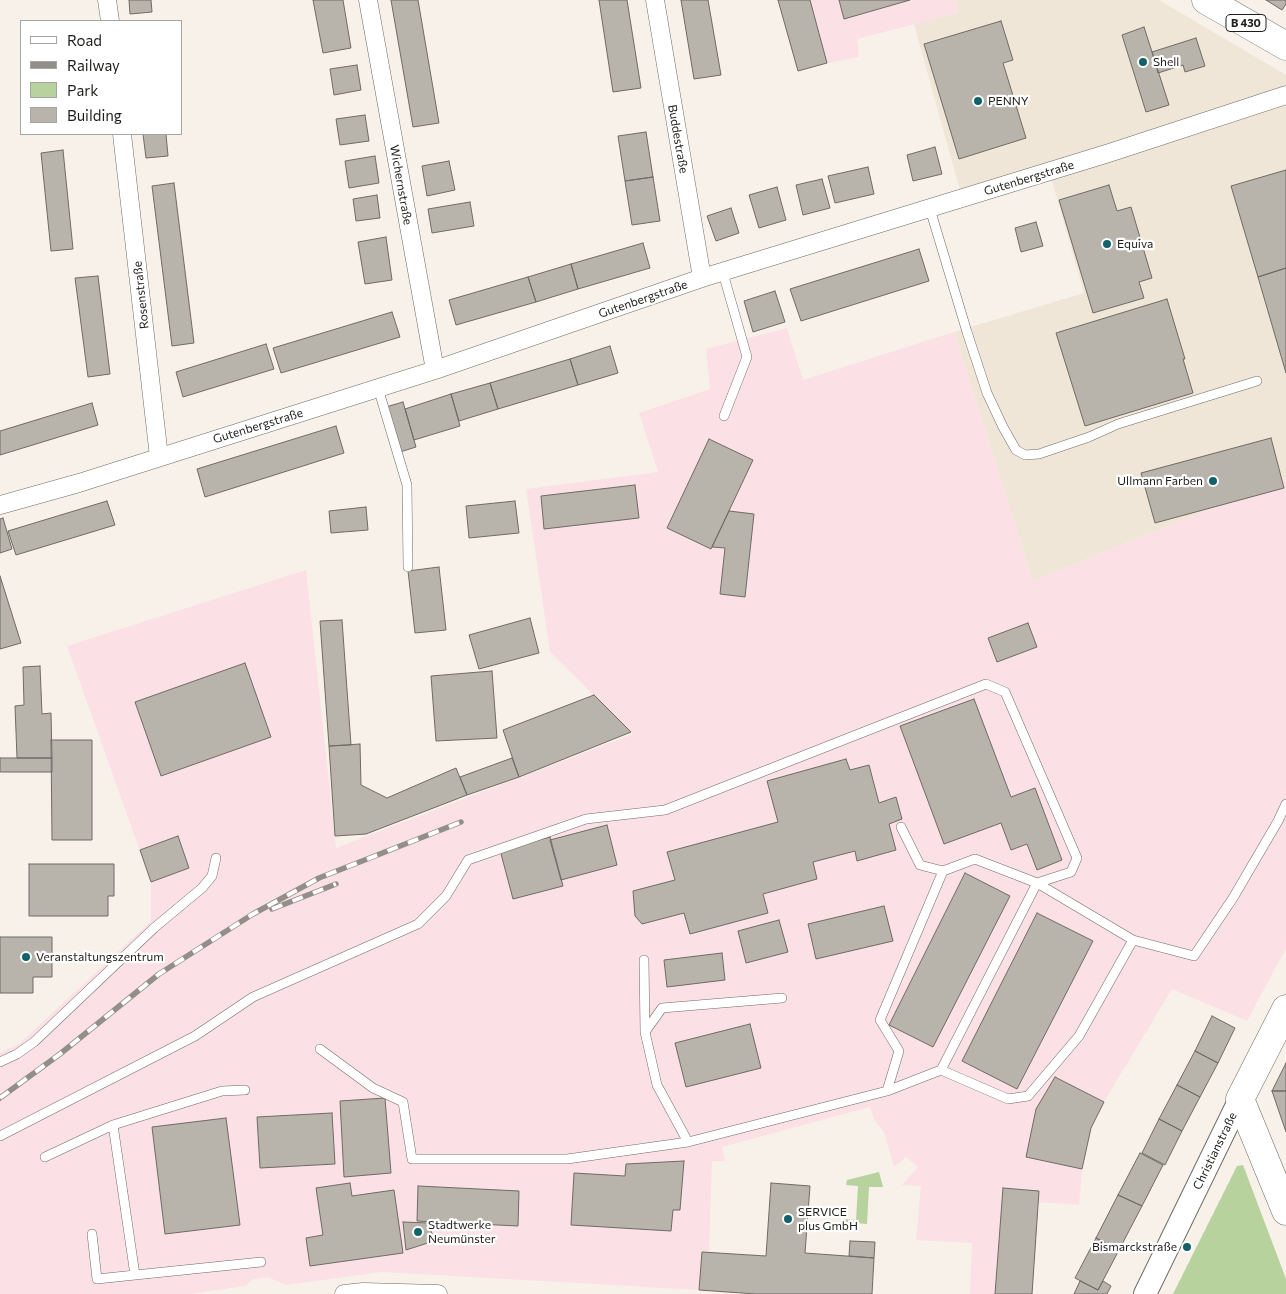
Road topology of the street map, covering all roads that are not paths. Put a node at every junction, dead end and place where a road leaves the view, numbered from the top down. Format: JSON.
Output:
{"nodes":[{"id":1,"x":107,"y":0,"type":"edge"},
{"id":2,"x":368,"y":0,"type":"edge"},
{"id":3,"x":655,"y":0,"type":"edge"},
{"id":4,"x":1206,"y":0,"type":"edge"},
{"id":5,"x":110,"y":20,"type":"edge"},
{"id":6,"x":1286,"y":46,"type":"edge"},
{"id":7,"x":1286,"y":95,"type":"edge"},
{"id":8,"x":122,"y":135,"type":"edge"},
{"id":9,"x":930,"y":209,"type":"junction"},
{"id":10,"x":723,"y":273,"type":"junction"},
{"id":11,"x":702,"y":278,"type":"junction"},
{"id":12,"x":435,"y":370,"type":"junction"},
{"id":13,"x":1257,"y":382,"type":"dead end"},
{"id":14,"x":378,"y":388,"type":"junction"},
{"id":15,"x":724,"y":416,"type":"dead end"},
{"id":16,"x":159,"y":457,"type":"junction"},
{"id":17,"x":0,"y":505,"type":"edge"},
{"id":18,"x":408,"y":567,"type":"dead end"},
{"id":19,"x":1286,"y":804,"type":"edge"},
{"id":20,"x":901,"y":827,"type":"dead end"},
{"id":21,"x":216,"y":858,"type":"dead end"},
{"id":22,"x":943,"y":871,"type":"junction"},
{"id":23,"x":1037,"y":883,"type":"junction"},
{"id":24,"x":1133,"y":940,"type":"junction"},
{"id":25,"x":644,"y":960,"type":"dead end"},
{"id":26,"x":782,"y":998,"type":"dead end"},
{"id":27,"x":1286,"y":1009,"type":"edge"},
{"id":28,"x":645,"y":1032,"type":"junction"},
{"id":29,"x":320,"y":1050,"type":"dead end"},
{"id":30,"x":0,"y":1062,"type":"edge"},
{"id":31,"x":941,"y":1070,"type":"junction"},
{"id":32,"x":245,"y":1090,"type":"dead end"},
{"id":33,"x":887,"y":1091,"type":"junction"},
{"id":34,"x":1240,"y":1098,"type":"junction"},
{"id":35,"x":113,"y":1125,"type":"junction"},
{"id":36,"x":0,"y":1136,"type":"edge"},
{"id":37,"x":688,"y":1142,"type":"junction"},
{"id":38,"x":45,"y":1157,"type":"dead end"},
{"id":39,"x":1286,"y":1211,"type":"edge"},
{"id":40,"x":92,"y":1234,"type":"dead end"},
{"id":41,"x":261,"y":1262,"type":"dead end"},
{"id":42,"x":135,"y":1275,"type":"junction"},
{"id":43,"x":344,"y":1294,"type":"edge"},
{"id":44,"x":438,"y":1294,"type":"edge"},
{"id":45,"x":1146,"y":1294,"type":"edge"}],
"edges":[{"from":1,"to":5,"type":"street"},
{"from":2,"to":12,"type":"street","name":"Wichernstraße"},
{"from":3,"to":11,"type":"street","name":"Buddestraße"},
{"from":4,"to":6,"type":"main road","number":"B 430"},
{"from":7,"to":9,"type":"street","name":"Gutenbergstraße"},
{"from":8,"to":16,"type":"street","name":"Rosenstraße"},
{"from":9,"to":10,"type":"street","name":"Gutenbergstraße"},
{"from":9,"to":13,"type":"lane"},
{"from":10,"to":11,"type":"street","name":"Gutenbergstraße"},
{"from":10,"to":15,"type":"lane"},
{"from":11,"to":12,"type":"street","name":"Gutenbergstraße"},
{"from":12,"to":14,"type":"street","name":"Gutenbergstraße"},
{"from":14,"to":16,"type":"street","name":"Gutenbergstraße"},
{"from":14,"to":18,"type":"lane"},
{"from":16,"to":17,"type":"street","name":"Gutenbergstraße"},
{"from":19,"to":24,"type":"lane"},
{"from":20,"to":22,"type":"lane"},
{"from":21,"to":30,"type":"lane"},
{"from":22,"to":23,"type":"lane"},
{"from":22,"to":33,"type":"lane"},
{"from":23,"to":24,"type":"lane"},
{"from":23,"to":31,"type":"lane"},
{"from":23,"to":36,"type":"lane"},
{"from":24,"to":31,"type":"lane"},
{"from":25,"to":28,"type":"lane"},
{"from":26,"to":28,"type":"lane"},
{"from":27,"to":34,"type":"main road","name":"Christianstraße"},
{"from":28,"to":37,"type":"lane"},
{"from":29,"to":37,"type":"lane"},
{"from":31,"to":33,"type":"lane"},
{"from":32,"to":35,"type":"lane"},
{"from":33,"to":37,"type":"lane"},
{"from":34,"to":39,"type":"main road"},
{"from":34,"to":45,"type":"street","name":"Christianstraße"},
{"from":35,"to":38,"type":"lane"},
{"from":35,"to":42,"type":"lane"},
{"from":40,"to":42,"type":"lane"},
{"from":41,"to":42,"type":"lane"},
{"from":43,"to":44,"type":"street"}]}
